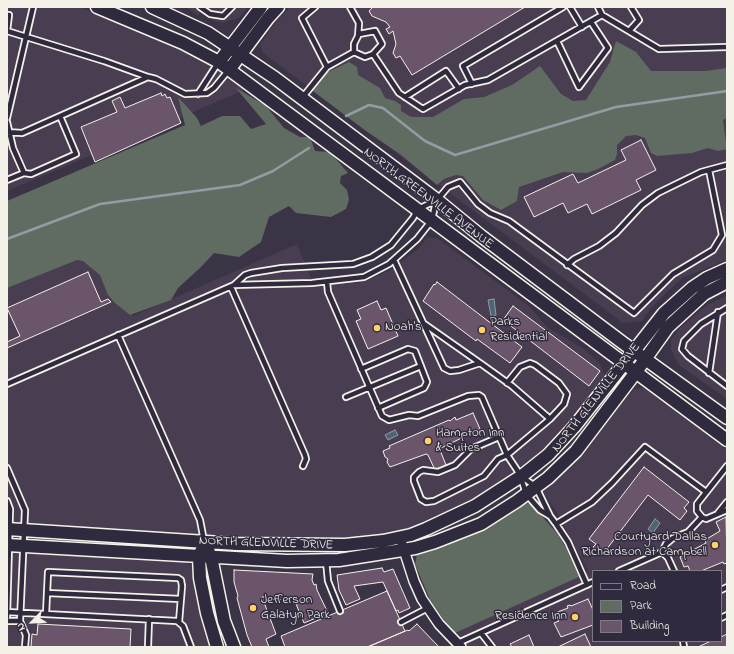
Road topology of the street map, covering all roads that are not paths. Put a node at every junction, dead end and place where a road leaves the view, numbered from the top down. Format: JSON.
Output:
{"nodes":[{"id":1,"x":33,"y":7,"type":"edge"},
{"id":2,"x":97,"y":7,"type":"edge"},
{"id":3,"x":200,"y":7,"type":"edge"},
{"id":4,"x":232,"y":7,"type":"edge"},
{"id":5,"x":261,"y":7,"type":"edge"},
{"id":6,"x":278,"y":7,"type":"edge"},
{"id":7,"x":315,"y":7,"type":"edge"},
{"id":8,"x":350,"y":7,"type":"edge"},
{"id":9,"x":563,"y":7,"type":"edge"},
{"id":10,"x":570,"y":7,"type":"edge"},
{"id":11,"x":598,"y":7,"type":"edge"},
{"id":12,"x":631,"y":7,"type":"edge"},
{"id":13,"x":155,"y":8,"type":"edge"},
{"id":14,"x":7,"y":15,"type":"edge"},
{"id":15,"x":602,"y":16,"type":"junction"},
{"id":16,"x":591,"y":22,"type":"junction"},
{"id":17,"x":582,"y":27,"type":"junction"},
{"id":18,"x":629,"y":31,"type":"junction"},
{"id":19,"x":25,"y":36,"type":"junction"},
{"id":20,"x":358,"y":36,"type":"junction"},
{"id":21,"x":557,"y":41,"type":"junction"},
{"id":22,"x":229,"y":47,"type":"junction"},
{"id":23,"x":727,"y":47,"type":"edge"},
{"id":24,"x":354,"y":52,"type":"junction"},
{"id":25,"x":240,"y":54,"type":"junction"},
{"id":26,"x":373,"y":54,"type":"junction"},
{"id":27,"x":219,"y":62,"type":"junction"},
{"id":28,"x":327,"y":67,"type":"junction"},
{"id":29,"x":229,"y":70,"type":"junction"},
{"id":30,"x":148,"y":78,"type":"junction"},
{"id":31,"x":472,"y":84,"type":"junction"},
{"id":32,"x":459,"y":89,"type":"junction"},
{"id":33,"x":198,"y":94,"type":"junction"},
{"id":34,"x":404,"y":96,"type":"junction"},
{"id":35,"x":302,"y":98,"type":"junction"},
{"id":36,"x":60,"y":116,"type":"junction"},
{"id":37,"x":7,"y":118,"type":"edge"},
{"id":38,"x":7,"y":122,"type":"edge"},
{"id":39,"x":8,"y":132,"type":"edge"},
{"id":40,"x":727,"y":165,"type":"edge"},
{"id":41,"x":708,"y":170,"type":"junction"},
{"id":42,"x":24,"y":173,"type":"junction"},
{"id":43,"x":7,"y":180,"type":"edge"},
{"id":44,"x":437,"y":200,"type":"junction"},
{"id":45,"x":418,"y":209,"type":"junction"},
{"id":46,"x":432,"y":220,"type":"junction"},
{"id":47,"x":394,"y":260,"type":"junction"},
{"id":48,"x":567,"y":266,"type":"junction"},
{"id":49,"x":727,"y":269,"type":"edge"},
{"id":50,"x":327,"y":282,"type":"junction"},
{"id":51,"x":727,"y":282,"type":"edge"},
{"id":52,"x":232,"y":286,"type":"junction"},
{"id":53,"x":727,"y":308,"type":"edge"},
{"id":54,"x":718,"y":312,"type":"junction"},
{"id":55,"x":423,"y":323,"type":"junction"},
{"id":56,"x":118,"y":335,"type":"junction"},
{"id":57,"x":634,"y":351,"type":"junction"},
{"id":58,"x":645,"y":360,"type":"junction"},
{"id":59,"x":480,"y":363,"type":"junction"},
{"id":60,"x":624,"y":363,"type":"junction"},
{"id":61,"x":421,"y":366,"type":"junction"},
{"id":62,"x":361,"y":369,"type":"junction"},
{"id":63,"x":636,"y":372,"type":"junction"},
{"id":64,"x":709,"y":373,"type":"junction"},
{"id":65,"x":507,"y":382,"type":"junction"},
{"id":66,"x":7,"y":384,"type":"edge"},
{"id":67,"x":727,"y":386,"type":"edge"},
{"id":68,"x":370,"y":388,"type":"junction"},
{"id":69,"x":346,"y":397,"type":"dead end"},
{"id":70,"x":378,"y":408,"type":"junction"},
{"id":71,"x":727,"y":418,"type":"edge"},
{"id":72,"x":550,"y":419,"type":"junction"},
{"id":73,"x":499,"y":437,"type":"junction"},
{"id":74,"x":727,"y":440,"type":"edge"},
{"id":75,"x":507,"y":455,"type":"junction"},
{"id":76,"x":303,"y":466,"type":"dead end"},
{"id":77,"x":727,"y":466,"type":"edge"},
{"id":78,"x":7,"y":468,"type":"edge"},
{"id":79,"x":521,"y":476,"type":"junction"},
{"id":80,"x":536,"y":487,"type":"junction"},
{"id":81,"x":706,"y":492,"type":"junction"},
{"id":82,"x":526,"y":494,"type":"junction"},
{"id":83,"x":7,"y":501,"type":"edge"},
{"id":84,"x":727,"y":502,"type":"edge"},
{"id":85,"x":727,"y":510,"type":"edge"},
{"id":86,"x":717,"y":514,"type":"junction"},
{"id":87,"x":550,"y":516,"type":"junction"},
{"id":88,"x":702,"y":517,"type":"junction"},
{"id":89,"x":556,"y":524,"type":"junction"},
{"id":90,"x":8,"y":529,"type":"edge"},
{"id":91,"x":25,"y":530,"type":"junction"},
{"id":92,"x":400,"y":537,"type":"junction"},
{"id":93,"x":204,"y":541,"type":"junction"},
{"id":94,"x":8,"y":546,"type":"edge"},
{"id":95,"x":24,"y":546,"type":"junction"},
{"id":96,"x":404,"y":550,"type":"junction"},
{"id":97,"x":662,"y":552,"type":"junction"},
{"id":98,"x":205,"y":557,"type":"junction"},
{"id":99,"x":326,"y":561,"type":"junction"},
{"id":100,"x":621,"y":570,"type":"edge"},
{"id":101,"x":674,"y":570,"type":"edge"},
{"id":102,"x":592,"y":582,"type":"edge"},
{"id":103,"x":587,"y":585,"type":"junction"},
{"id":104,"x":47,"y":593,"type":"junction"},
{"id":105,"x":181,"y":599,"type":"junction"},
{"id":106,"x":428,"y":608,"type":"junction"},
{"id":107,"x":340,"y":611,"type":"dead end"},
{"id":108,"x":7,"y":612,"type":"edge"},
{"id":109,"x":21,"y":612,"type":"junction"},
{"id":110,"x":46,"y":614,"type":"junction"},
{"id":111,"x":7,"y":617,"type":"edge"},
{"id":112,"x":149,"y":619,"type":"junction"},
{"id":113,"x":7,"y":620,"type":"edge"},
{"id":114,"x":20,"y":621,"type":"junction"},
{"id":115,"x":179,"y":622,"type":"junction"},
{"id":116,"x":400,"y":622,"type":"dead end"},
{"id":117,"x":481,"y":633,"type":"junction"},
{"id":118,"x":460,"y":645,"type":"edge"},
{"id":119,"x":25,"y":647,"type":"edge"},
{"id":120,"x":148,"y":647,"type":"edge"},
{"id":121,"x":191,"y":647,"type":"edge"},
{"id":122,"x":217,"y":647,"type":"edge"},
{"id":123,"x":234,"y":647,"type":"edge"},
{"id":124,"x":492,"y":647,"type":"edge"}],
"edges":[{"from":1,"to":19,"type":"lane"},
{"from":2,"to":27,"type":"street","name":"NORTH GREENVILLE AVENUE"},
{"from":3,"to":4,"type":"lane"},
{"from":5,"to":22,"type":"street"},
{"from":6,"to":25,"type":"street"},
{"from":7,"to":28,"type":"lane"},
{"from":8,"to":20,"type":"lane"},
{"from":9,"to":31,"type":"lane"},
{"from":10,"to":17,"type":"lane"},
{"from":11,"to":15,"type":"lane"},
{"from":12,"to":18,"type":"lane"},
{"from":13,"to":22,"type":"street","name":"NORTH GREENVILLE AVENUE"},
{"from":14,"to":19,"type":"lane"},
{"from":15,"to":16,"type":"lane"},
{"from":15,"to":18,"type":"lane"},
{"from":16,"to":17,"type":"lane"},
{"from":16,"to":21,"type":"lane"},
{"from":17,"to":21,"type":"lane"},
{"from":18,"to":23,"type":"lane"},
{"from":19,"to":30,"type":"lane"},
{"from":19,"to":37,"type":"lane"},
{"from":20,"to":24,"type":"lane"},
{"from":20,"to":26,"type":"lane"},
{"from":21,"to":31,"type":"lane"},
{"from":22,"to":25,"type":"street","name":"NORTH GREENVILLE AVENUE"},
{"from":22,"to":27,"type":"street"},
{"from":24,"to":26,"type":"lane"},
{"from":24,"to":28,"type":"lane"},
{"from":25,"to":29,"type":"street"},
{"from":25,"to":35,"type":"street","name":"NORTH GREENVILLE AVENUE"},
{"from":26,"to":34,"type":"lane"},
{"from":27,"to":29,"type":"street","name":"NORTH GREENVILLE AVENUE"},
{"from":27,"to":33,"type":"lane"},
{"from":28,"to":35,"type":"lane"},
{"from":29,"to":33,"type":"lane"},
{"from":29,"to":45,"type":"street","name":"NORTH GREENVILLE AVENUE"},
{"from":30,"to":33,"type":"lane"},
{"from":30,"to":36,"type":"lane"},
{"from":31,"to":32,"type":"lane"},
{"from":32,"to":34,"type":"lane"},
{"from":32,"to":34,"type":"lane"},
{"from":35,"to":44,"type":"street","name":"NORTH GREENVILLE AVENUE"},
{"from":36,"to":39,"type":"lane"},
{"from":36,"to":42,"type":"lane"},
{"from":38,"to":39,"type":"lane"},
{"from":39,"to":42,"type":"lane"},
{"from":40,"to":41,"type":"lane"},
{"from":41,"to":48,"type":"lane"},
{"from":41,"to":48,"type":"lane"},
{"from":42,"to":43,"type":"lane"},
{"from":44,"to":45,"type":"lane"},
{"from":44,"to":46,"type":"lane"},
{"from":44,"to":48,"type":"lane"},
{"from":44,"to":57,"type":"street","name":"NORTH GREENVILLE AVENUE"},
{"from":45,"to":46,"type":"street","name":"NORTH GREENVILLE AVENUE"},
{"from":45,"to":52,"type":"lane"},
{"from":46,"to":47,"type":"lane"},
{"from":46,"to":60,"type":"street","name":"NORTH GREENVILLE AVENUE"},
{"from":47,"to":50,"type":"lane"},
{"from":47,"to":55,"type":"lane"},
{"from":49,"to":57,"type":"street","name":"NORTH GLENVILLE DRIVE"},
{"from":50,"to":52,"type":"lane"},
{"from":50,"to":62,"type":"lane"},
{"from":51,"to":58,"type":"street","name":"NORTH GLENVILLE DRIVE"},
{"from":52,"to":56,"type":"lane"},
{"from":52,"to":76,"type":"lane"},
{"from":53,"to":54,"type":"lane"},
{"from":54,"to":64,"type":"lane"},
{"from":54,"to":64,"type":"lane"},
{"from":55,"to":59,"type":"lane"},
{"from":55,"to":59,"type":"lane"},
{"from":56,"to":66,"type":"lane"},
{"from":56,"to":93,"type":"lane"},
{"from":57,"to":58,"type":"street","name":"NORTH GREENVILLE AVENUE"},
{"from":57,"to":60,"type":"street","name":"NORTH GLENVILLE DRIVE"},
{"from":58,"to":63,"type":"street","name":"NORTH GLENVILLE DRIVE"},
{"from":58,"to":71,"type":"street","name":"NORTH GREENVILLE AVENUE"},
{"from":59,"to":65,"type":"lane"},
{"from":60,"to":63,"type":"street","name":"NORTH GREENVILLE AVENUE"},
{"from":60,"to":79,"type":"street","name":"NORTH GLENVILLE DRIVE"},
{"from":61,"to":62,"type":"lane"},
{"from":61,"to":68,"type":"lane"},
{"from":61,"to":70,"type":"lane"},
{"from":62,"to":68,"type":"lane"},
{"from":63,"to":74,"type":"street","name":"NORTH GREENVILLE AVENUE"},
{"from":63,"to":80,"type":"street","name":"NORTH GLENVILLE DRIVE"},
{"from":64,"to":67,"type":"lane"},
{"from":65,"to":72,"type":"lane"},
{"from":65,"to":72,"type":"lane"},
{"from":68,"to":69,"type":"lane"},
{"from":68,"to":70,"type":"lane"},
{"from":70,"to":73,"type":"lane"},
{"from":72,"to":75,"type":"lane"},
{"from":73,"to":75,"type":"lane"},
{"from":73,"to":75,"type":"lane"},
{"from":75,"to":79,"type":"lane"},
{"from":77,"to":81,"type":"lane"},
{"from":78,"to":91,"type":"lane"},
{"from":79,"to":80,"type":"lane"},
{"from":79,"to":82,"type":"lane"},
{"from":79,"to":92,"type":"street","name":"NORTH GLENVILLE DRIVE"},
{"from":80,"to":82,"type":"street","name":"NORTH GLENVILLE DRIVE"},
{"from":80,"to":87,"type":"lane"},
{"from":81,"to":88,"type":"lane"},
{"from":81,"to":89,"type":"lane"},
{"from":82,"to":87,"type":"lane"},
{"from":82,"to":96,"type":"street","name":"NORTH GLENVILLE DRIVE"},
{"from":83,"to":90,"type":"lane"},
{"from":84,"to":86,"type":"lane"},
{"from":85,"to":86,"type":"lane"},
{"from":86,"to":88,"type":"lane"},
{"from":87,"to":89,"type":"lane"},
{"from":88,"to":97,"type":"lane"},
{"from":89,"to":103,"type":"lane"},
{"from":90,"to":91,"type":"street","name":"NORTH GLENVILLE DRIVE"},
{"from":90,"to":94,"type":"lane"},
{"from":91,"to":93,"type":"street","name":"NORTH GLENVILLE DRIVE"},
{"from":91,"to":95,"type":"lane"},
{"from":92,"to":93,"type":"street","name":"NORTH GLENVILLE DRIVE"},
{"from":92,"to":96,"type":"street"},
{"from":93,"to":98,"type":"street"},
{"from":94,"to":95,"type":"street","name":"NORTH GLENVILLE DRIVE"},
{"from":94,"to":108,"type":"lane"},
{"from":95,"to":98,"type":"street","name":"NORTH GLENVILLE DRIVE"},
{"from":95,"to":109,"type":"lane"},
{"from":96,"to":99,"type":"street","name":"NORTH GLENVILLE DRIVE"},
{"from":96,"to":106,"type":"street"},
{"from":97,"to":100,"type":"lane"},
{"from":97,"to":101,"type":"lane"},
{"from":98,"to":99,"type":"street","name":"NORTH GLENVILLE DRIVE"},
{"from":98,"to":122,"type":"street"},
{"from":98,"to":123,"type":"street"},
{"from":99,"to":107,"type":"lane"},
{"from":102,"to":103,"type":"lane"},
{"from":103,"to":117,"type":"lane"},
{"from":104,"to":105,"type":"lane"},
{"from":104,"to":105,"type":"lane"},
{"from":104,"to":110,"type":"lane"},
{"from":105,"to":115,"type":"lane"},
{"from":106,"to":116,"type":"lane"},
{"from":106,"to":118,"type":"street"},
{"from":108,"to":109,"type":"lane"},
{"from":108,"to":111,"type":"lane"},
{"from":109,"to":110,"type":"lane"},
{"from":109,"to":114,"type":"lane"},
{"from":110,"to":112,"type":"lane"},
{"from":112,"to":115,"type":"lane"},
{"from":112,"to":120,"type":"lane"},
{"from":113,"to":114,"type":"lane"},
{"from":114,"to":119,"type":"lane"},
{"from":115,"to":121,"type":"lane"},
{"from":117,"to":118,"type":"lane"},
{"from":117,"to":124,"type":"lane"}]}
